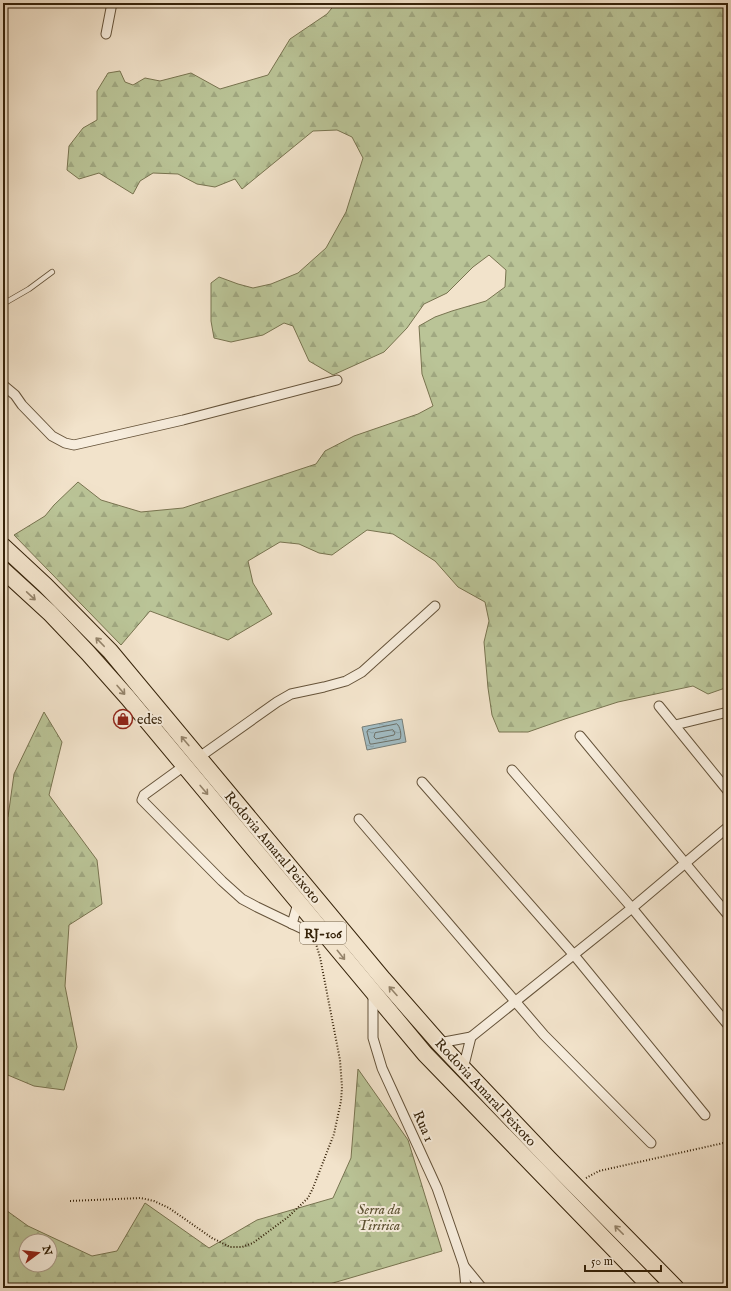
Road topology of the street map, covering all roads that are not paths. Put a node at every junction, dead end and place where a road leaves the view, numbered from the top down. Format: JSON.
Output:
{"nodes":[{"id":1,"x":112,"y":3,"type":"edge"},
{"id":2,"x":106,"y":34,"type":"dead end"},
{"id":3,"x":52,"y":272,"type":"dead end"},
{"id":4,"x":3,"y":304,"type":"edge"},
{"id":5,"x":337,"y":380,"type":"dead end"},
{"id":6,"x":3,"y":385,"type":"edge"},
{"id":7,"x":3,"y":546,"type":"edge"},
{"id":8,"x":3,"y":570,"type":"edge"},
{"id":9,"x":435,"y":606,"type":"dead end"},
{"id":10,"x":659,"y":706,"type":"dead end"},
{"id":11,"x":728,"y":712,"type":"edge"},
{"id":12,"x":675,"y":724,"type":"junction"},
{"id":13,"x":580,"y":736,"type":"dead end"},
{"id":14,"x":198,"y":758,"type":"junction"},
{"id":15,"x":184,"y":766,"type":"junction"},
{"id":16,"x":512,"y":770,"type":"dead end"},
{"id":17,"x":422,"y":782,"type":"dead end"},
{"id":18,"x":728,"y":791,"type":"edge"},
{"id":19,"x":359,"y":819,"type":"dead end"},
{"id":20,"x":728,"y":827,"type":"edge"},
{"id":21,"x":685,"y":863,"type":"junction"},
{"id":22,"x":298,"y":903,"type":"junction"},
{"id":23,"x":632,"y":908,"type":"junction"},
{"id":24,"x":728,"y":915,"type":"edge"},
{"id":25,"x":292,"y":924,"type":"junction"},
{"id":26,"x":320,"y":936,"type":"junction"},
{"id":27,"x":574,"y":955,"type":"junction"},
{"id":28,"x":373,"y":994,"type":"junction"},
{"id":29,"x":516,"y":1002,"type":"junction"},
{"id":30,"x":728,"y":1025,"type":"edge"},
{"id":31,"x":472,"y":1037,"type":"junction"},
{"id":32,"x":439,"y":1043,"type":"junction"},
{"id":33,"x":463,"y":1069,"type":"junction"},
{"id":34,"x":705,"y":1116,"type":"dead end"},
{"id":35,"x":651,"y":1143,"type":"dead end"},
{"id":36,"x":464,"y":1266,"type":"junction"},
{"id":37,"x":466,"y":1288,"type":"edge"},
{"id":38,"x":482,"y":1288,"type":"edge"},
{"id":39,"x":652,"y":1288,"type":"edge"},
{"id":40,"x":676,"y":1288,"type":"edge"}],
"edges":[{"from":1,"to":2,"type":"street"},
{"from":3,"to":4,"type":"lane"},
{"from":5,"to":6,"type":"street"},
{"from":14,"to":7,"type":"highway","name":"Rodovia Amaral Peixoto","number":"RJ-106","one_way":true},
{"from":8,"to":15,"type":"highway","name":"Rodovia Amaral Peixoto","number":"RJ-106","one_way":true},
{"from":9,"to":14,"type":"street"},
{"from":10,"to":12,"type":"street"},
{"from":11,"to":12,"type":"street"},
{"from":12,"to":18,"type":"street"},
{"from":13,"to":21,"type":"street"},
{"from":32,"to":14,"type":"highway","name":"Rodovia Amaral Peixoto","number":"RJ-106","one_way":true},
{"from":15,"to":22,"type":"highway","name":"Rodovia Amaral Peixoto","number":"RJ-106","one_way":true},
{"from":15,"to":25,"type":"street"},
{"from":16,"to":23,"type":"street"},
{"from":17,"to":27,"type":"street"},
{"from":19,"to":29,"type":"street"},
{"from":20,"to":21,"type":"street"},
{"from":21,"to":23,"type":"street"},
{"from":21,"to":24,"type":"street"},
{"from":22,"to":25,"type":"street"},
{"from":22,"to":26,"type":"highway","name":"Rodovia Amaral Peixoto","number":"RJ-106"},
{"from":23,"to":27,"type":"street"},
{"from":23,"to":30,"type":"street"},
{"from":25,"to":26,"type":"street"},
{"from":26,"to":28,"type":"highway","name":"Rodovia Amaral Peixoto","number":"RJ-106","one_way":true},
{"from":27,"to":29,"type":"street"},
{"from":27,"to":34,"type":"street"},
{"from":28,"to":36,"type":"street","name":"Rua 1"},
{"from":28,"to":39,"type":"highway","name":"Rodovia Amaral Peixoto","number":"RJ-106"},
{"from":29,"to":31,"type":"street"},
{"from":29,"to":35,"type":"street"},
{"from":31,"to":32,"type":"street"},
{"from":31,"to":33,"type":"street"},
{"from":32,"to":33,"type":"highway","name":"Rodovia Amaral Peixoto","number":"RJ-106"},
{"from":40,"to":33,"type":"highway","name":"Rodovia Amaral Peixoto","number":"RJ-106","one_way":true},
{"from":36,"to":37,"type":"street","name":"Rua 1"},
{"from":36,"to":38,"type":"street","name":"Rua 1"}]}
